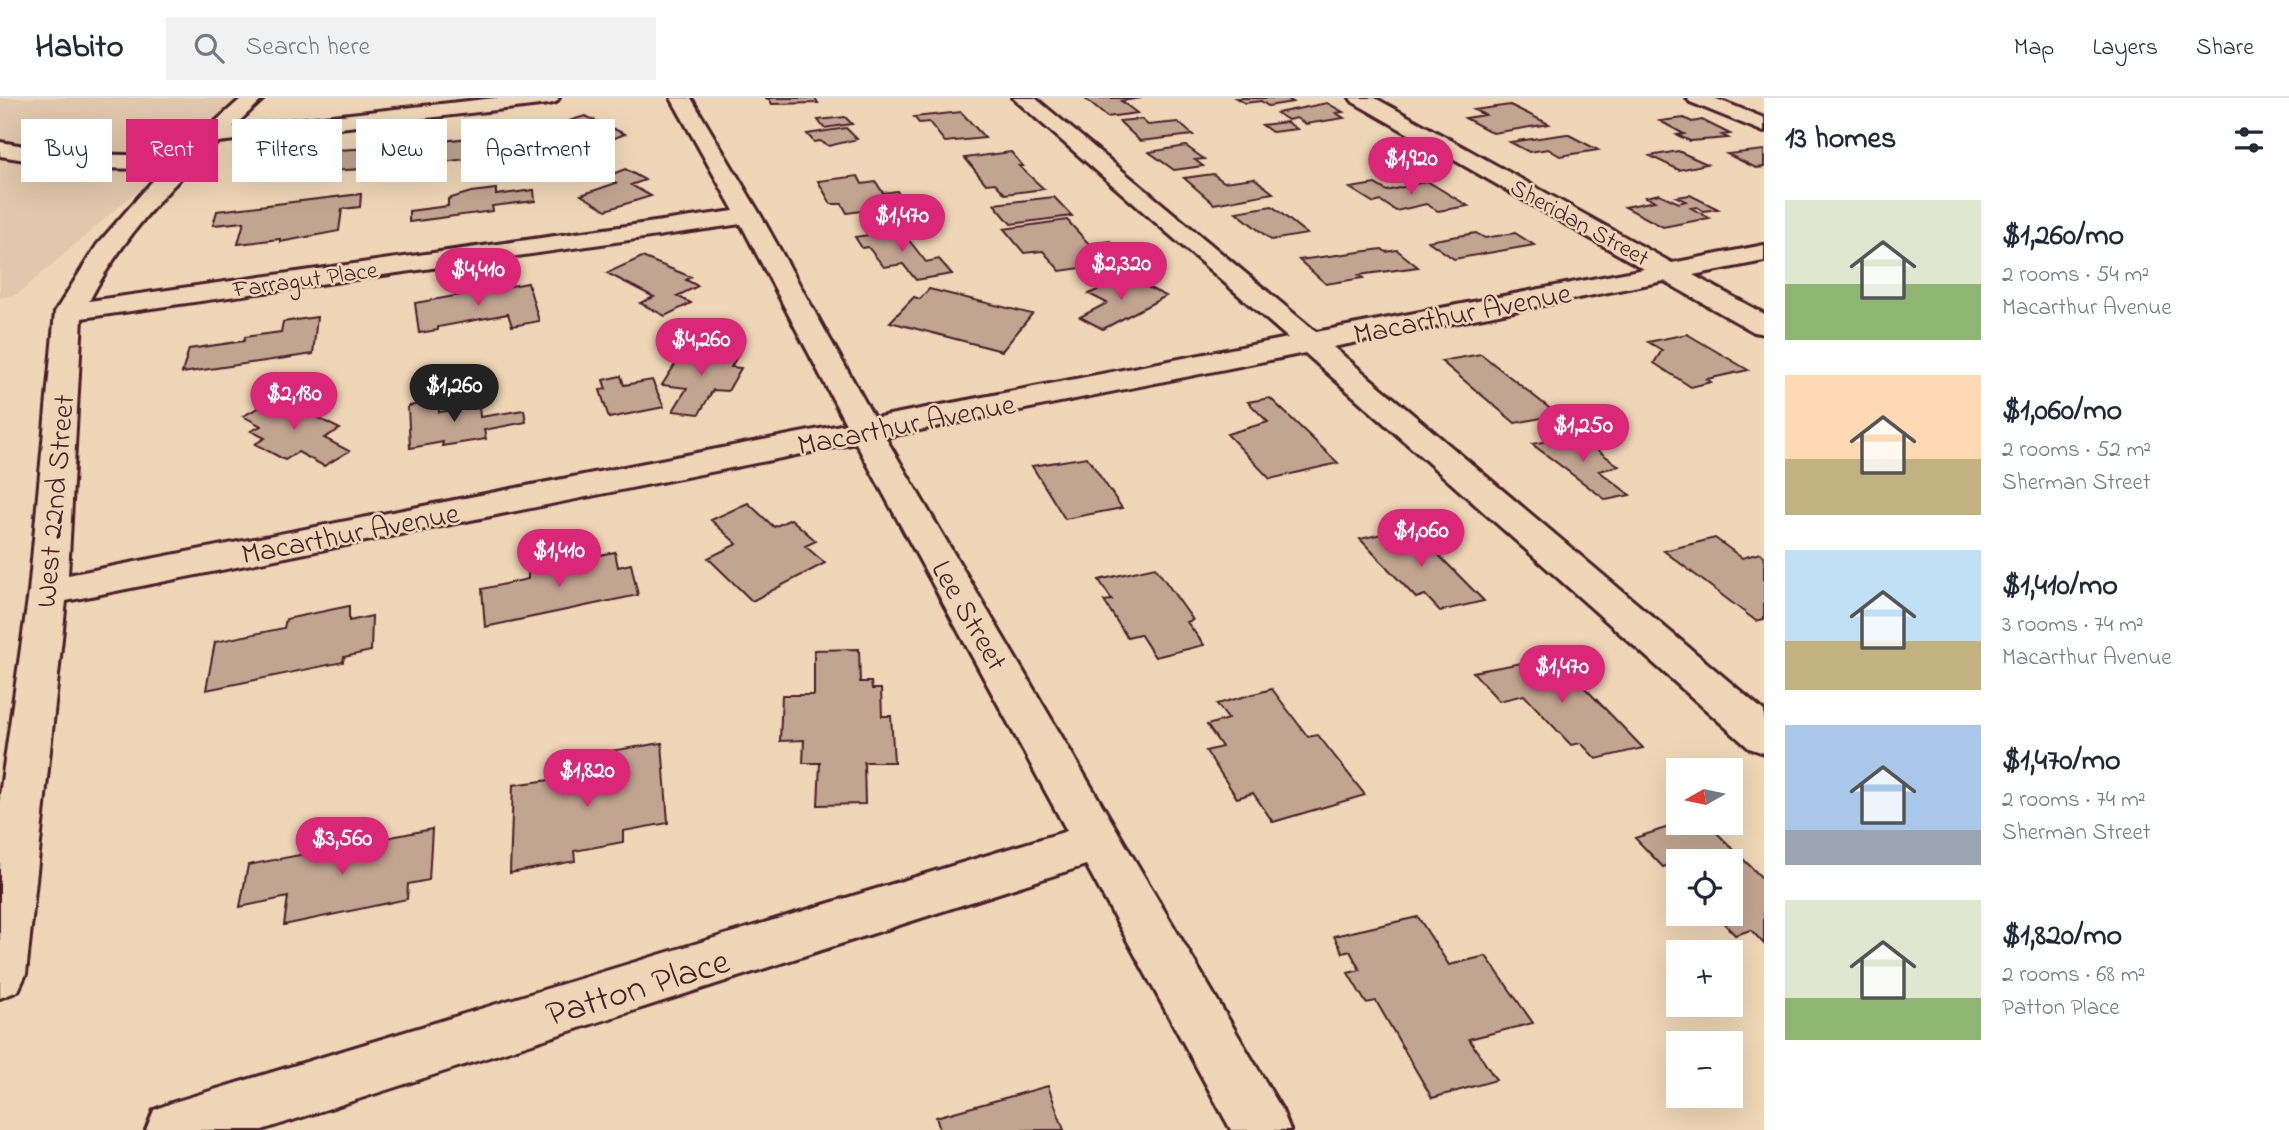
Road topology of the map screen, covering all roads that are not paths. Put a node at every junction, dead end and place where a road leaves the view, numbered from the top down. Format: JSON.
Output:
{"nodes":[{"id":1,"x":254,"y":98,"type":"edge"},
{"id":2,"x":549,"y":98,"type":"edge"},
{"id":3,"x":681,"y":98,"type":"edge"},
{"id":4,"x":1023,"y":98,"type":"edge"},
{"id":5,"x":1360,"y":98,"type":"edge"},
{"id":6,"x":1698,"y":98,"type":"edge"},
{"id":7,"x":1764,"y":126,"type":"edge"},
{"id":8,"x":218,"y":129,"type":"edge"},
{"id":9,"x":218,"y":135,"type":"edge"},
{"id":10,"x":0,"y":149,"type":"edge"},
{"id":11,"x":126,"y":162,"type":"edge"},
{"id":12,"x":163,"y":182,"type":"edge"},
{"id":13,"x":749,"y":216,"type":"junction"},
{"id":14,"x":1764,"y":253,"type":"edge"},
{"id":15,"x":1669,"y":272,"type":"junction"},
{"id":16,"x":69,"y":312,"type":"junction"},
{"id":17,"x":1764,"y":326,"type":"edge"},
{"id":18,"x":1311,"y":343,"type":"junction"},
{"id":19,"x":867,"y":432,"type":"junction"},
{"id":20,"x":48,"y":592,"type":"junction"},
{"id":21,"x":1764,"y":736,"type":"edge"},
{"id":22,"x":1100,"y":841,"type":"junction"},
{"id":23,"x":1,"y":965,"type":"edge"},
{"id":24,"x":174,"y":1130,"type":"edge"},
{"id":25,"x":1262,"y":1130,"type":"edge"}],
"edges":[{"from":1,"to":8,"type":"street","name":"West 22nd Street"},
{"from":2,"to":9,"type":"street"},
{"from":3,"to":13,"type":"street","name":"Lee Street"},
{"from":4,"to":18,"type":"street"},
{"from":5,"to":15,"type":"street","name":"Sheridan Street"},
{"from":6,"to":7,"type":"street"},
{"from":10,"to":11,"type":"street"},
{"from":12,"to":16,"type":"street","name":"West 22nd Street"},
{"from":13,"to":16,"type":"street","name":"Farragut Place"},
{"from":13,"to":19,"type":"street","name":"Lee Street"},
{"from":14,"to":15,"type":"street","name":"Macarthur Avenue"},
{"from":15,"to":17,"type":"street","name":"Sheridan Street"},
{"from":15,"to":18,"type":"street","name":"Macarthur Avenue"},
{"from":16,"to":20,"type":"street","name":"West 22nd Street"},
{"from":18,"to":19,"type":"street","name":"Macarthur Avenue"},
{"from":18,"to":21,"type":"street"},
{"from":19,"to":20,"type":"street","name":"Macarthur Avenue"},
{"from":19,"to":22,"type":"street","name":"Lee Street"},
{"from":20,"to":23,"type":"street","name":"West 22nd Street"},
{"from":22,"to":24,"type":"street","name":"Patton Place"},
{"from":22,"to":25,"type":"street","name":"Lee Street"}]}
